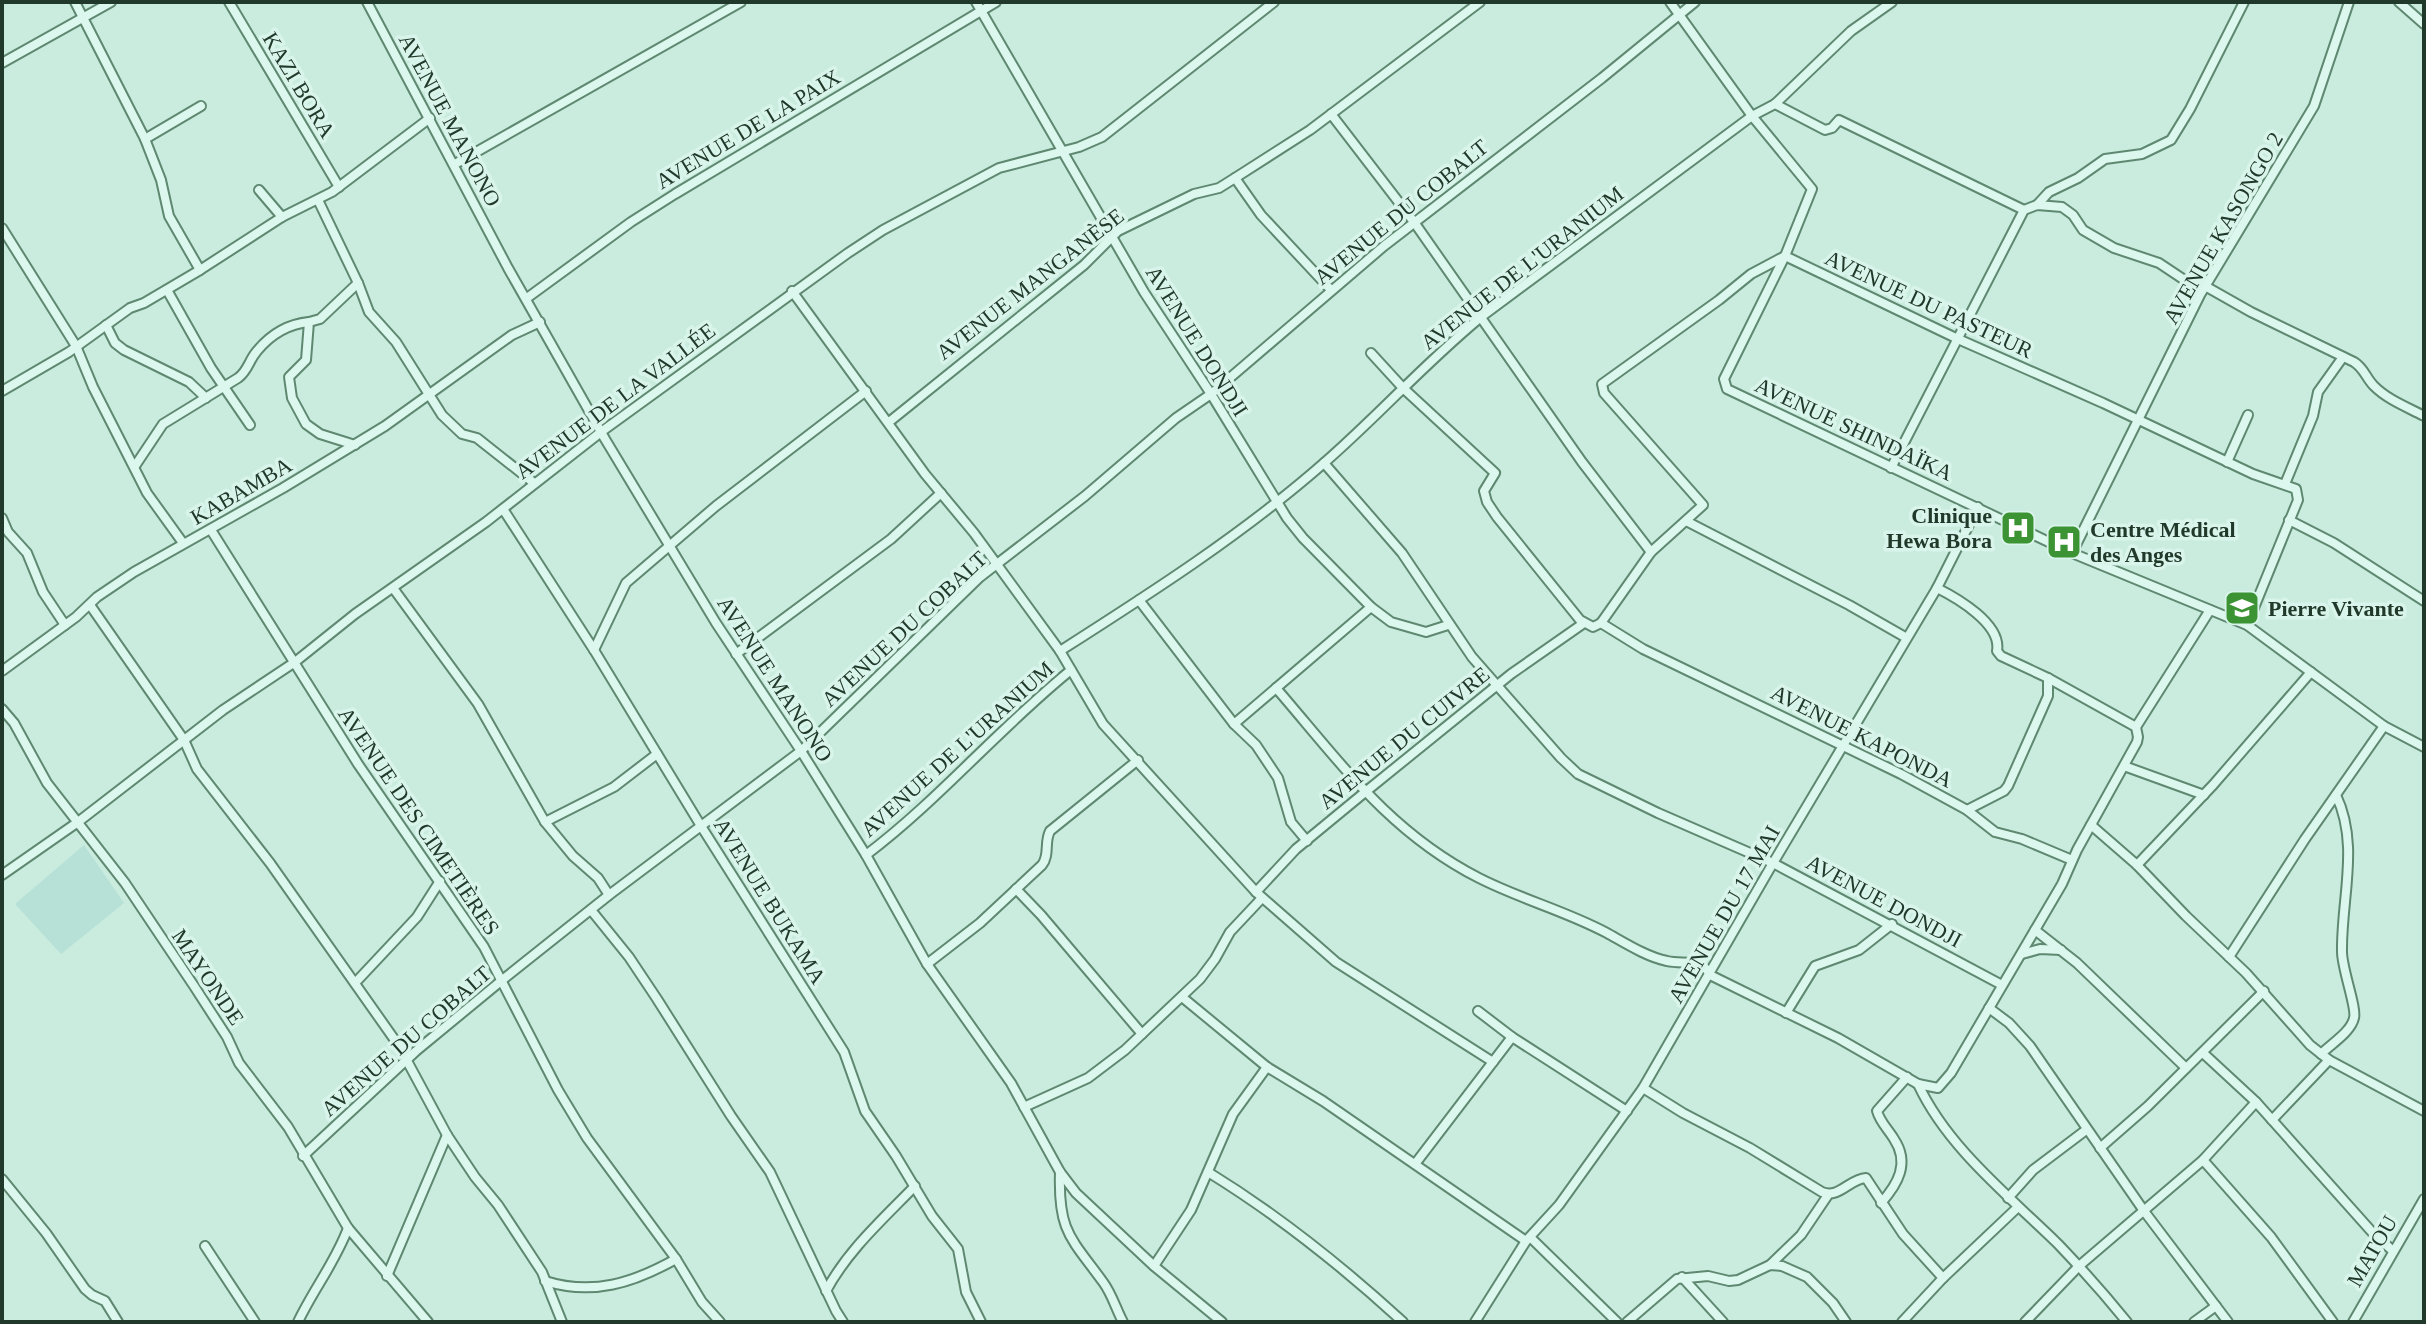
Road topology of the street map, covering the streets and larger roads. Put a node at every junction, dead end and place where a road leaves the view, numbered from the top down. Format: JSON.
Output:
{"nodes":[{"id":1,"x":75,"y":2,"type":"edge"},
{"id":2,"x":111,"y":2,"type":"edge"},
{"id":3,"x":229,"y":2,"type":"edge"},
{"id":4,"x":367,"y":2,"type":"edge"},
{"id":5,"x":741,"y":2,"type":"edge"},
{"id":6,"x":996,"y":2,"type":"edge"},
{"id":7,"x":1274,"y":2,"type":"edge"},
{"id":8,"x":1480,"y":2,"type":"edge"},
{"id":9,"x":1670,"y":2,"type":"edge"},
{"id":10,"x":1695,"y":2,"type":"edge"},
{"id":11,"x":1892,"y":2,"type":"edge"},
{"id":12,"x":2244,"y":2,"type":"edge"},
{"id":13,"x":2349,"y":2,"type":"edge"},
{"id":14,"x":2399,"y":2,"type":"edge"},
{"id":15,"x":978,"y":6,"type":"edge"},
{"id":16,"x":1679,"y":14,"type":"junction"},
{"id":17,"x":84,"y":17,"type":"junction"},
{"id":18,"x":2424,"y":24,"type":"edge"},
{"id":19,"x":2,"y":63,"type":"edge"},
{"id":20,"x":1775,"y":104,"type":"junction"},
{"id":21,"x":201,"y":106,"type":"dead end"},
{"id":22,"x":1331,"y":114,"type":"junction"},
{"id":23,"x":1752,"y":116,"type":"junction"},
{"id":24,"x":430,"y":118,"type":"junction"},
{"id":25,"x":145,"y":139,"type":"junction"},
{"id":26,"x":1064,"y":152,"type":"junction"},
{"id":27,"x":455,"y":164,"type":"junction"},
{"id":28,"x":1235,"y":178,"type":"junction"},
{"id":29,"x":339,"y":187,"type":"junction"},
{"id":30,"x":259,"y":190,"type":"dead end"},
{"id":31,"x":318,"y":200,"type":"junction"},
{"id":32,"x":2037,"y":205,"type":"junction"},
{"id":33,"x":2024,"y":210,"type":"junction"},
{"id":34,"x":282,"y":217,"type":"junction"},
{"id":35,"x":1414,"y":222,"type":"junction"},
{"id":36,"x":2,"y":228,"type":"edge"},
{"id":37,"x":1113,"y":236,"type":"junction"},
{"id":38,"x":1785,"y":256,"type":"junction"},
{"id":39,"x":200,"y":270,"type":"junction"},
{"id":40,"x":358,"y":283,"type":"junction"},
{"id":41,"x":2205,"y":286,"type":"junction"},
{"id":42,"x":167,"y":290,"type":"junction"},
{"id":43,"x":1331,"y":290,"type":"junction"},
{"id":44,"x":792,"y":291,"type":"junction"},
{"id":45,"x":527,"y":298,"type":"junction"},
{"id":46,"x":1481,"y":317,"type":"junction"},
{"id":47,"x":309,"y":322,"type":"junction"},
{"id":48,"x":540,"y":322,"type":"junction"},
{"id":49,"x":106,"y":325,"type":"junction"},
{"id":50,"x":1958,"y":339,"type":"junction"},
{"id":51,"x":76,"y":346,"type":"junction"},
{"id":52,"x":1371,"y":353,"type":"dead end"},
{"id":53,"x":2343,"y":357,"type":"junction"},
{"id":54,"x":225,"y":386,"type":"junction"},
{"id":55,"x":1403,"y":388,"type":"junction"},
{"id":56,"x":2,"y":391,"type":"edge"},
{"id":57,"x":866,"y":391,"type":"junction"},
{"id":58,"x":429,"y":394,"type":"junction"},
{"id":59,"x":1211,"y":394,"type":"junction"},
{"id":60,"x":206,"y":398,"type":"junction"},
{"id":61,"x":2248,"y":415,"type":"dead end"},
{"id":62,"x":2424,"y":416,"type":"edge"},
{"id":63,"x":2138,"y":419,"type":"junction"},
{"id":64,"x":889,"y":422,"type":"junction"},
{"id":65,"x":250,"y":425,"type":"dead end"},
{"id":66,"x":601,"y":432,"type":"junction"},
{"id":67,"x":355,"y":445,"type":"junction"},
{"id":68,"x":2227,"y":462,"type":"junction"},
{"id":69,"x":1324,"y":463,"type":"junction"},
{"id":70,"x":135,"y":466,"type":"junction"},
{"id":71,"x":1891,"y":468,"type":"junction"},
{"id":72,"x":534,"y":483,"type":"junction"},
{"id":73,"x":2285,"y":484,"type":"junction"},
{"id":74,"x":941,"y":493,"type":"junction"},
{"id":75,"x":1276,"y":501,"type":"junction"},
{"id":76,"x":1978,"y":507,"type":"junction"},
{"id":77,"x":503,"y":509,"type":"junction"},
{"id":78,"x":2,"y":518,"type":"edge"},
{"id":79,"x":2289,"y":520,"type":"junction"},
{"id":80,"x":1688,"y":522,"type":"junction"},
{"id":81,"x":211,"y":530,"type":"junction"},
{"id":82,"x":183,"y":543,"type":"junction"},
{"id":83,"x":670,"y":547,"type":"junction"},
{"id":84,"x":1651,"y":552,"type":"junction"},
{"id":85,"x":2072,"y":553,"type":"junction"},
{"id":86,"x":997,"y":565,"type":"junction"},
{"id":87,"x":393,"y":588,"type":"junction"},
{"id":88,"x":1937,"y":588,"type":"junction"},
{"id":89,"x":1139,"y":600,"type":"junction"},
{"id":90,"x":2424,"y":601,"type":"edge"},
{"id":91,"x":90,"y":605,"type":"junction"},
{"id":92,"x":1371,"y":607,"type":"junction"},
{"id":93,"x":2210,"y":610,"type":"junction"},
{"id":94,"x":1584,"y":623,"type":"junction"},
{"id":95,"x":1601,"y":623,"type":"junction"},
{"id":96,"x":65,"y":625,"type":"junction"},
{"id":97,"x":1448,"y":625,"type":"junction"},
{"id":98,"x":2247,"y":625,"type":"junction"},
{"id":99,"x":1905,"y":637,"type":"junction"},
{"id":100,"x":594,"y":650,"type":"junction"},
{"id":101,"x":1060,"y":651,"type":"junction"},
{"id":102,"x":736,"y":654,"type":"junction"},
{"id":103,"x":295,"y":662,"type":"junction"},
{"id":104,"x":1071,"y":670,"type":"junction"},
{"id":105,"x":2,"y":671,"type":"edge"},
{"id":106,"x":2311,"y":672,"type":"junction"},
{"id":107,"x":2048,"y":678,"type":"junction"},
{"id":108,"x":1496,"y":685,"type":"junction"},
{"id":109,"x":1276,"y":688,"type":"junction"},
{"id":110,"x":2,"y":709,"type":"edge"},
{"id":111,"x":1234,"y":724,"type":"junction"},
{"id":112,"x":2384,"y":726,"type":"junction"},
{"id":113,"x":2136,"y":727,"type":"junction"},
{"id":114,"x":184,"y":740,"type":"junction"},
{"id":115,"x":2424,"y":747,"type":"edge"},
{"id":116,"x":1843,"y":748,"type":"junction"},
{"id":117,"x":801,"y":751,"type":"junction"},
{"id":118,"x":657,"y":754,"type":"junction"},
{"id":119,"x":1138,"y":760,"type":"junction"},
{"id":120,"x":2124,"y":766,"type":"junction"},
{"id":121,"x":1364,"y":793,"type":"junction"},
{"id":122,"x":2204,"y":795,"type":"junction"},
{"id":123,"x":2336,"y":795,"type":"junction"},
{"id":124,"x":1967,"y":810,"type":"junction"},
{"id":125,"x":78,"y":822,"type":"junction"},
{"id":126,"x":545,"y":822,"type":"junction"},
{"id":127,"x":2091,"y":825,"type":"junction"},
{"id":128,"x":701,"y":826,"type":"junction"},
{"id":129,"x":1307,"y":841,"type":"junction"},
{"id":130,"x":866,"y":855,"type":"junction"},
{"id":131,"x":2072,"y":860,"type":"junction"},
{"id":132,"x":1773,"y":863,"type":"junction"},
{"id":133,"x":2137,"y":865,"type":"junction"},
{"id":134,"x":2,"y":875,"type":"edge"},
{"id":135,"x":440,"y":881,"type":"junction"},
{"id":136,"x":1016,"y":889,"type":"junction"},
{"id":137,"x":609,"y":895,"type":"junction"},
{"id":138,"x":1259,"y":895,"type":"junction"},
{"id":139,"x":591,"y":910,"type":"junction"},
{"id":140,"x":1892,"y":924,"type":"junction"},
{"id":141,"x":2035,"y":930,"type":"junction"},
{"id":142,"x":2062,"y":950,"type":"junction"},
{"id":143,"x":2022,"y":954,"type":"junction"},
{"id":144,"x":2229,"y":957,"type":"junction"},
{"id":145,"x":927,"y":964,"type":"junction"},
{"id":146,"x":1710,"y":975,"type":"junction"},
{"id":147,"x":501,"y":981,"type":"junction"},
{"id":148,"x":355,"y":983,"type":"junction"},
{"id":149,"x":2002,"y":985,"type":"junction"},
{"id":150,"x":2264,"y":991,"type":"junction"},
{"id":151,"x":1182,"y":997,"type":"junction"},
{"id":152,"x":1989,"y":1008,"type":"junction"},
{"id":153,"x":1478,"y":1011,"type":"dead end"},
{"id":154,"x":1786,"y":1013,"type":"junction"},
{"id":155,"x":1142,"y":1034,"type":"junction"},
{"id":156,"x":1512,"y":1037,"type":"junction"},
{"id":157,"x":2203,"y":1053,"type":"junction"},
{"id":158,"x":2321,"y":1054,"type":"junction"},
{"id":159,"x":407,"y":1060,"type":"junction"},
{"id":160,"x":2329,"y":1060,"type":"junction"},
{"id":161,"x":1493,"y":1062,"type":"junction"},
{"id":162,"x":1267,"y":1067,"type":"junction"},
{"id":163,"x":2186,"y":1068,"type":"junction"},
{"id":164,"x":1907,"y":1077,"type":"junction"},
{"id":165,"x":1918,"y":1084,"type":"junction"},
{"id":166,"x":1643,"y":1088,"type":"junction"},
{"id":167,"x":2256,"y":1102,"type":"junction"},
{"id":168,"x":1024,"y":1107,"type":"junction"},
{"id":169,"x":1627,"y":1111,"type":"junction"},
{"id":170,"x":2424,"y":1111,"type":"edge"},
{"id":171,"x":2272,"y":1120,"type":"junction"},
{"id":172,"x":2086,"y":1130,"type":"junction"},
{"id":173,"x":447,"y":1135,"type":"junction"},
{"id":174,"x":2100,"y":1148,"type":"junction"},
{"id":175,"x":303,"y":1156,"type":"junction"},
{"id":176,"x":2203,"y":1160,"type":"junction"},
{"id":177,"x":1415,"y":1164,"type":"junction"},
{"id":178,"x":1060,"y":1172,"type":"junction"},
{"id":179,"x":1208,"y":1172,"type":"junction"},
{"id":180,"x":2,"y":1179,"type":"edge"},
{"id":181,"x":915,"y":1186,"type":"junction"},
{"id":182,"x":1828,"y":1195,"type":"junction"},
{"id":183,"x":2008,"y":1198,"type":"junction"},
{"id":184,"x":2424,"y":1199,"type":"edge"},
{"id":185,"x":1881,"y":1203,"type":"junction"},
{"id":186,"x":2018,"y":1207,"type":"junction"},
{"id":187,"x":2144,"y":1211,"type":"junction"},
{"id":188,"x":348,"y":1228,"type":"junction"},
{"id":189,"x":1528,"y":1239,"type":"junction"},
{"id":190,"x":205,"y":1246,"type":"dead end"},
{"id":191,"x":2393,"y":1251,"type":"junction"},
{"id":192,"x":676,"y":1259,"type":"junction"},
{"id":193,"x":1770,"y":1265,"type":"junction"},
{"id":194,"x":1154,"y":1266,"type":"junction"},
{"id":195,"x":2079,"y":1266,"type":"junction"},
{"id":196,"x":387,"y":1276,"type":"junction"},
{"id":197,"x":1682,"y":1277,"type":"junction"},
{"id":198,"x":1943,"y":1278,"type":"junction"},
{"id":199,"x":545,"y":1281,"type":"junction"},
{"id":200,"x":826,"y":1291,"type":"junction"},
{"id":201,"x":2216,"y":1306,"type":"junction"},
{"id":202,"x":560,"y":1321,"type":"edge"},
{"id":203,"x":118,"y":1322,"type":"edge"},
{"id":204,"x":255,"y":1322,"type":"edge"},
{"id":205,"x":298,"y":1322,"type":"edge"},
{"id":206,"x":428,"y":1322,"type":"edge"},
{"id":207,"x":720,"y":1322,"type":"edge"},
{"id":208,"x":843,"y":1322,"type":"edge"},
{"id":209,"x":981,"y":1322,"type":"edge"},
{"id":210,"x":1123,"y":1322,"type":"edge"},
{"id":211,"x":1222,"y":1322,"type":"edge"},
{"id":212,"x":1403,"y":1322,"type":"edge"},
{"id":213,"x":1475,"y":1322,"type":"edge"},
{"id":214,"x":1617,"y":1322,"type":"edge"},
{"id":215,"x":1627,"y":1322,"type":"edge"},
{"id":216,"x":1723,"y":1322,"type":"edge"},
{"id":217,"x":1846,"y":1322,"type":"edge"},
{"id":218,"x":1902,"y":1322,"type":"edge"},
{"id":219,"x":2025,"y":1322,"type":"edge"},
{"id":220,"x":2127,"y":1322,"type":"edge"},
{"id":221,"x":2194,"y":1322,"type":"edge"},
{"id":222,"x":2228,"y":1322,"type":"edge"},
{"id":223,"x":2333,"y":1322,"type":"edge"},
{"id":224,"x":2353,"y":1322,"type":"edge"}],
"edges":[{"from":1,"to":17,"type":"street"},
{"from":2,"to":17,"type":"street"},
{"from":3,"to":29,"type":"street","name":"KAZI BORA"},
{"from":4,"to":24,"type":"street","name":"AVENUE MANONO"},
{"from":5,"to":27,"type":"street"},
{"from":6,"to":15,"type":"street","name":"AVENUE DE LA PAIX"},
{"from":7,"to":26,"type":"street","name":"AVENUE DE LA VALLÉE"},
{"from":8,"to":22,"type":"street","name":"AVENUE MANGANÈSE"},
{"from":9,"to":16,"type":"street"},
{"from":10,"to":16,"type":"street","name":"AVENUE DU COBALT"},
{"from":11,"to":20,"type":"street","name":"AVENUE DE L'URANIUM"},
{"from":12,"to":32,"type":"street"},
{"from":13,"to":41,"type":"street","name":"AVENUE KASONGO 2"},
{"from":14,"to":18,"type":"street"},
{"from":15,"to":26,"type":"street","name":"AVENUE DONDJI"},
{"from":15,"to":45,"type":"street","name":"AVENUE DE LA PAIX"},
{"from":16,"to":23,"type":"street"},
{"from":16,"to":35,"type":"street","name":"AVENUE DU COBALT"},
{"from":17,"to":19,"type":"street"},
{"from":17,"to":25,"type":"street"},
{"from":20,"to":23,"type":"street","name":"AVENUE DE L'URANIUM"},
{"from":20,"to":33,"type":"street"},
{"from":21,"to":25,"type":"street"},
{"from":22,"to":28,"type":"street","name":"AVENUE MANGANÈSE"},
{"from":22,"to":35,"type":"street"},
{"from":23,"to":38,"type":"street"},
{"from":23,"to":46,"type":"street","name":"AVENUE DE L'URANIUM"},
{"from":24,"to":27,"type":"street","name":"AVENUE MANONO"},
{"from":24,"to":29,"type":"street"},
{"from":25,"to":39,"type":"street"},
{"from":26,"to":37,"type":"street","name":"AVENUE DONDJI"},
{"from":26,"to":44,"type":"street","name":"AVENUE DE LA VALLÉE"},
{"from":27,"to":45,"type":"street","name":"AVENUE MANONO"},
{"from":28,"to":37,"type":"street","name":"AVENUE MANGANÈSE"},
{"from":28,"to":43,"type":"street"},
{"from":29,"to":31,"type":"street"},
{"from":30,"to":34,"type":"street"},
{"from":31,"to":34,"type":"street"},
{"from":31,"to":40,"type":"street"},
{"from":32,"to":33,"type":"street"},
{"from":32,"to":41,"type":"street"},
{"from":33,"to":50,"type":"street"},
{"from":34,"to":39,"type":"street"},
{"from":35,"to":43,"type":"street","name":"AVENUE DU COBALT"},
{"from":35,"to":46,"type":"street"},
{"from":36,"to":51,"type":"street","name":"KABAMBA"},
{"from":37,"to":59,"type":"street","name":"AVENUE DONDJI"},
{"from":37,"to":64,"type":"street","name":"AVENUE MANGANÈSE"},
{"from":38,"to":50,"type":"street","name":"AVENUE DU PASTEUR"},
{"from":38,"to":71,"type":"street","name":"AVENUE SHINDAÏKA"},
{"from":38,"to":80,"type":"street"},
{"from":39,"to":42,"type":"street"},
{"from":40,"to":47,"type":"street"},
{"from":40,"to":58,"type":"street"},
{"from":41,"to":53,"type":"street"},
{"from":41,"to":63,"type":"street","name":"AVENUE KASONGO 2"},
{"from":42,"to":49,"type":"street"},
{"from":42,"to":54,"type":"street"},
{"from":43,"to":59,"type":"street","name":"AVENUE DU COBALT"},
{"from":44,"to":57,"type":"street"},
{"from":44,"to":66,"type":"street","name":"AVENUE DE LA VALLÉE"},
{"from":45,"to":48,"type":"street","name":"AVENUE MANONO"},
{"from":46,"to":55,"type":"street","name":"AVENUE DE L'URANIUM"},
{"from":46,"to":84,"type":"street"},
{"from":47,"to":54,"type":"street"},
{"from":47,"to":67,"type":"street"},
{"from":48,"to":58,"type":"street","name":"KABAMBA"},
{"from":48,"to":66,"type":"street","name":"AVENUE MANONO"},
{"from":49,"to":51,"type":"street"},
{"from":49,"to":60,"type":"street"},
{"from":50,"to":63,"type":"street","name":"AVENUE DU PASTEUR"},
{"from":50,"to":71,"type":"street"},
{"from":51,"to":56,"type":"street"},
{"from":51,"to":70,"type":"street","name":"KABAMBA"},
{"from":52,"to":55,"type":"street"},
{"from":53,"to":62,"type":"street"},
{"from":53,"to":73,"type":"street"},
{"from":54,"to":60,"type":"street"},
{"from":54,"to":65,"type":"street"},
{"from":55,"to":69,"type":"street","name":"AVENUE DE L'URANIUM"},
{"from":55,"to":94,"type":"street"},
{"from":57,"to":64,"type":"street"},
{"from":57,"to":83,"type":"street"},
{"from":58,"to":67,"type":"street","name":"KABAMBA"},
{"from":58,"to":72,"type":"street"},
{"from":59,"to":75,"type":"street","name":"AVENUE DONDJI"},
{"from":59,"to":86,"type":"street","name":"AVENUE DU COBALT"},
{"from":60,"to":70,"type":"street"},
{"from":61,"to":68,"type":"street"},
{"from":63,"to":68,"type":"street","name":"AVENUE DU PASTEUR"},
{"from":63,"to":85,"type":"street","name":"AVENUE KASONGO 2"},
{"from":64,"to":74,"type":"street"},
{"from":66,"to":72,"type":"street","name":"AVENUE DE LA VALLÉE"},
{"from":66,"to":83,"type":"street","name":"AVENUE MANONO"},
{"from":67,"to":81,"type":"street","name":"KABAMBA"},
{"from":68,"to":73,"type":"street","name":"AVENUE DU PASTEUR"},
{"from":69,"to":75,"type":"street","name":"AVENUE DE L'URANIUM"},
{"from":69,"to":97,"type":"street","name":"AVENUE DONDJI"},
{"from":70,"to":82,"type":"street","name":"KABAMBA"},
{"from":71,"to":76,"type":"street","name":"AVENUE SHINDAÏKA"},
{"from":72,"to":77,"type":"street","name":"AVENUE DE LA VALLÉE"},
{"from":73,"to":79,"type":"street"},
{"from":74,"to":86,"type":"street"},
{"from":74,"to":102,"type":"street"},
{"from":75,"to":89,"type":"street","name":"AVENUE DE L'URANIUM"},
{"from":75,"to":92,"type":"street","name":"AVENUE DONDJI"},
{"from":76,"to":85,"type":"street","name":"AVENUE SHINDAÏKA"},
{"from":76,"to":88,"type":"street","name":"AVENUE DU 17 MAI"},
{"from":77,"to":87,"type":"street","name":"AVENUE DE LA VALLÉE"},
{"from":77,"to":100,"type":"street","name":"AVENUE BUKAMA"},
{"from":78,"to":96,"type":"street"},
{"from":79,"to":90,"type":"street"},
{"from":79,"to":98,"type":"street"},
{"from":80,"to":84,"type":"street"},
{"from":80,"to":99,"type":"street"},
{"from":81,"to":82,"type":"street","name":"KABAMBA"},
{"from":81,"to":103,"type":"street","name":"AVENUE DES CIMETIÈRES"},
{"from":82,"to":91,"type":"street"},
{"from":83,"to":100,"type":"street"},
{"from":83,"to":102,"type":"street","name":"AVENUE MANONO"},
{"from":84,"to":95,"type":"street"},
{"from":85,"to":93,"type":"street","name":"AVENUE SHINDAÏKA"},
{"from":86,"to":101,"type":"street"},
{"from":86,"to":117,"type":"street","name":"AVENUE DU COBALT"},
{"from":87,"to":103,"type":"street","name":"AVENUE DE LA VALLÉE"},
{"from":87,"to":126,"type":"street"},
{"from":88,"to":99,"type":"street","name":"AVENUE DU 17 MAI"},
{"from":88,"to":107,"type":"street"},
{"from":89,"to":101,"type":"street","name":"AVENUE DE L'URANIUM"},
{"from":89,"to":111,"type":"street"},
{"from":91,"to":96,"type":"street"},
{"from":91,"to":114,"type":"street"},
{"from":92,"to":97,"type":"street","name":"AVENUE DONDJI"},
{"from":92,"to":109,"type":"street"},
{"from":93,"to":98,"type":"street","name":"AVENUE SHINDAÏKA"},
{"from":93,"to":113,"type":"street"},
{"from":94,"to":95,"type":"street"},
{"from":94,"to":108,"type":"street","name":"AVENUE DU CUIVRE"},
{"from":95,"to":116,"type":"street","name":"AVENUE KAPONDA"},
{"from":96,"to":105,"type":"street"},
{"from":97,"to":108,"type":"street","name":"AVENUE DONDJI"},
{"from":98,"to":106,"type":"street","name":"AVENUE SHINDAÏKA"},
{"from":99,"to":116,"type":"street","name":"AVENUE DU 17 MAI"},
{"from":100,"to":118,"type":"street","name":"AVENUE BUKAMA"},
{"from":101,"to":104,"type":"street"},
{"from":102,"to":117,"type":"street","name":"AVENUE MANONO"},
{"from":103,"to":114,"type":"street","name":"AVENUE DE LA VALLÉE"},
{"from":103,"to":135,"type":"street","name":"AVENUE DES CIMETIÈRES"},
{"from":104,"to":119,"type":"street"},
{"from":104,"to":130,"type":"street","name":"AVENUE DE L'URANIUM"},
{"from":106,"to":112,"type":"street","name":"AVENUE SHINDAÏKA"},
{"from":106,"to":122,"type":"street"},
{"from":107,"to":113,"type":"street"},
{"from":107,"to":124,"type":"street"},
{"from":108,"to":121,"type":"street","name":"AVENUE DU CUIVRE"},
{"from":108,"to":132,"type":"street","name":"AVENUE DONDJI"},
{"from":109,"to":111,"type":"street"},
{"from":109,"to":121,"type":"street"},
{"from":110,"to":125,"type":"street","name":"MAYONDE"},
{"from":111,"to":129,"type":"street"},
{"from":112,"to":115,"type":"street","name":"AVENUE SHINDAÏKA"},
{"from":112,"to":123,"type":"street"},
{"from":113,"to":120,"type":"street"},
{"from":114,"to":125,"type":"street","name":"AVENUE DE LA VALLÉE"},
{"from":114,"to":148,"type":"street"},
{"from":116,"to":124,"type":"street","name":"AVENUE KAPONDA"},
{"from":116,"to":132,"type":"street","name":"AVENUE DU 17 MAI"},
{"from":117,"to":128,"type":"street","name":"AVENUE DU COBALT"},
{"from":117,"to":130,"type":"street","name":"AVENUE MANONO"},
{"from":118,"to":126,"type":"street"},
{"from":118,"to":128,"type":"street","name":"AVENUE BUKAMA"},
{"from":119,"to":136,"type":"street"},
{"from":119,"to":138,"type":"street"},
{"from":120,"to":122,"type":"street"},
{"from":120,"to":127,"type":"street"},
{"from":121,"to":129,"type":"street","name":"AVENUE DU CUIVRE"},
{"from":121,"to":146,"type":"street"},
{"from":122,"to":133,"type":"street"},
{"from":123,"to":144,"type":"street"},
{"from":123,"to":158,"type":"street"},
{"from":124,"to":131,"type":"street","name":"AVENUE KAPONDA"},
{"from":125,"to":134,"type":"street","name":"AVENUE DE LA VALLÉE"},
{"from":125,"to":175,"type":"street","name":"MAYONDE"},
{"from":126,"to":137,"type":"street"},
{"from":127,"to":131,"type":"street"},
{"from":127,"to":133,"type":"street"},
{"from":128,"to":137,"type":"street","name":"AVENUE DU COBALT"},
{"from":128,"to":181,"type":"street","name":"AVENUE BUKAMA"},
{"from":129,"to":138,"type":"street","name":"AVENUE DU CUIVRE"},
{"from":130,"to":145,"type":"street","name":"AVENUE MANONO"},
{"from":131,"to":141,"type":"street"},
{"from":132,"to":140,"type":"street","name":"AVENUE DONDJI"},
{"from":132,"to":146,"type":"street","name":"AVENUE DU 17 MAI"},
{"from":133,"to":144,"type":"street"},
{"from":135,"to":147,"type":"street","name":"AVENUE DES CIMETIÈRES"},
{"from":135,"to":148,"type":"street"},
{"from":136,"to":145,"type":"street"},
{"from":136,"to":155,"type":"street"},
{"from":137,"to":139,"type":"street","name":"AVENUE DU COBALT"},
{"from":138,"to":151,"type":"street","name":"AVENUE DU CUIVRE"},
{"from":138,"to":161,"type":"street"},
{"from":139,"to":147,"type":"street","name":"AVENUE DU COBALT"},
{"from":139,"to":200,"type":"street"},
{"from":140,"to":149,"type":"street","name":"AVENUE DONDJI"},
{"from":140,"to":154,"type":"street"},
{"from":141,"to":142,"type":"street"},
{"from":141,"to":143,"type":"street"},
{"from":142,"to":143,"type":"street"},
{"from":142,"to":163,"type":"street"},
{"from":143,"to":149,"type":"street"},
{"from":144,"to":150,"type":"street"},
{"from":145,"to":168,"type":"street","name":"AVENUE MANONO"},
{"from":146,"to":154,"type":"street"},
{"from":146,"to":166,"type":"street","name":"AVENUE DU 17 MAI"},
{"from":147,"to":159,"type":"street","name":"AVENUE DU COBALT"},
{"from":147,"to":192,"type":"street","name":"AVENUE DES CIMETIÈRES"},
{"from":148,"to":159,"type":"street"},
{"from":149,"to":152,"type":"street"},
{"from":150,"to":157,"type":"street"},
{"from":150,"to":158,"type":"street"},
{"from":151,"to":155,"type":"street","name":"AVENUE DU CUIVRE"},
{"from":151,"to":162,"type":"street"},
{"from":152,"to":165,"type":"street"},
{"from":152,"to":172,"type":"street"},
{"from":153,"to":156,"type":"street"},
{"from":154,"to":164,"type":"street"},
{"from":155,"to":168,"type":"street","name":"AVENUE DU CUIVRE"},
{"from":156,"to":161,"type":"street"},
{"from":156,"to":169,"type":"street"},
{"from":157,"to":163,"type":"street"},
{"from":157,"to":167,"type":"street"},
{"from":158,"to":160,"type":"street"},
{"from":159,"to":173,"type":"street"},
{"from":159,"to":175,"type":"street","name":"AVENUE DU COBALT"},
{"from":160,"to":170,"type":"street"},
{"from":160,"to":171,"type":"street"},
{"from":161,"to":177,"type":"street"},
{"from":162,"to":177,"type":"street"},
{"from":162,"to":179,"type":"street"},
{"from":163,"to":174,"type":"street"},
{"from":164,"to":165,"type":"street"},
{"from":164,"to":185,"type":"street"},
{"from":165,"to":183,"type":"street"},
{"from":166,"to":169,"type":"street","name":"AVENUE DU 17 MAI"},
{"from":166,"to":182,"type":"street"},
{"from":167,"to":171,"type":"street"},
{"from":167,"to":176,"type":"street"},
{"from":168,"to":178,"type":"street","name":"AVENUE MANONO"},
{"from":169,"to":189,"type":"street","name":"AVENUE DU 17 MAI"},
{"from":171,"to":191,"type":"street"},
{"from":172,"to":174,"type":"street"},
{"from":172,"to":183,"type":"street"},
{"from":173,"to":196,"type":"street"},
{"from":173,"to":199,"type":"street"},
{"from":174,"to":187,"type":"street"},
{"from":175,"to":188,"type":"street"},
{"from":176,"to":187,"type":"street"},
{"from":176,"to":223,"type":"street"},
{"from":177,"to":189,"type":"street"},
{"from":178,"to":194,"type":"street","name":"AVENUE MANONO"},
{"from":178,"to":210,"type":"street"},
{"from":179,"to":194,"type":"street"},
{"from":179,"to":212,"type":"street"},
{"from":180,"to":203,"type":"street"},
{"from":181,"to":200,"type":"street"},
{"from":181,"to":209,"type":"street","name":"AVENUE BUKAMA"},
{"from":182,"to":185,"type":"street"},
{"from":182,"to":193,"type":"street"},
{"from":183,"to":186,"type":"street"},
{"from":184,"to":191,"type":"street","name":"MATOU"},
{"from":185,"to":198,"type":"street"},
{"from":186,"to":195,"type":"street"},
{"from":186,"to":198,"type":"street"},
{"from":187,"to":195,"type":"street"},
{"from":187,"to":201,"type":"street"},
{"from":188,"to":196,"type":"street"},
{"from":188,"to":205,"type":"street"},
{"from":189,"to":213,"type":"street","name":"AVENUE DU 17 MAI"},
{"from":189,"to":214,"type":"street"},
{"from":190,"to":204,"type":"street"},
{"from":191,"to":224,"type":"street","name":"MATOU"},
{"from":192,"to":199,"type":"street"},
{"from":192,"to":207,"type":"street","name":"AVENUE DES CIMETIÈRES"},
{"from":193,"to":197,"type":"street"},
{"from":193,"to":217,"type":"street"},
{"from":194,"to":211,"type":"street","name":"AVENUE MANONO"},
{"from":195,"to":219,"type":"street"},
{"from":195,"to":220,"type":"street"},
{"from":196,"to":206,"type":"street"},
{"from":197,"to":215,"type":"street"},
{"from":197,"to":216,"type":"street"},
{"from":198,"to":218,"type":"street"},
{"from":199,"to":202,"type":"street"},
{"from":200,"to":208,"type":"street"},
{"from":201,"to":221,"type":"street"},
{"from":201,"to":222,"type":"street"}]}
